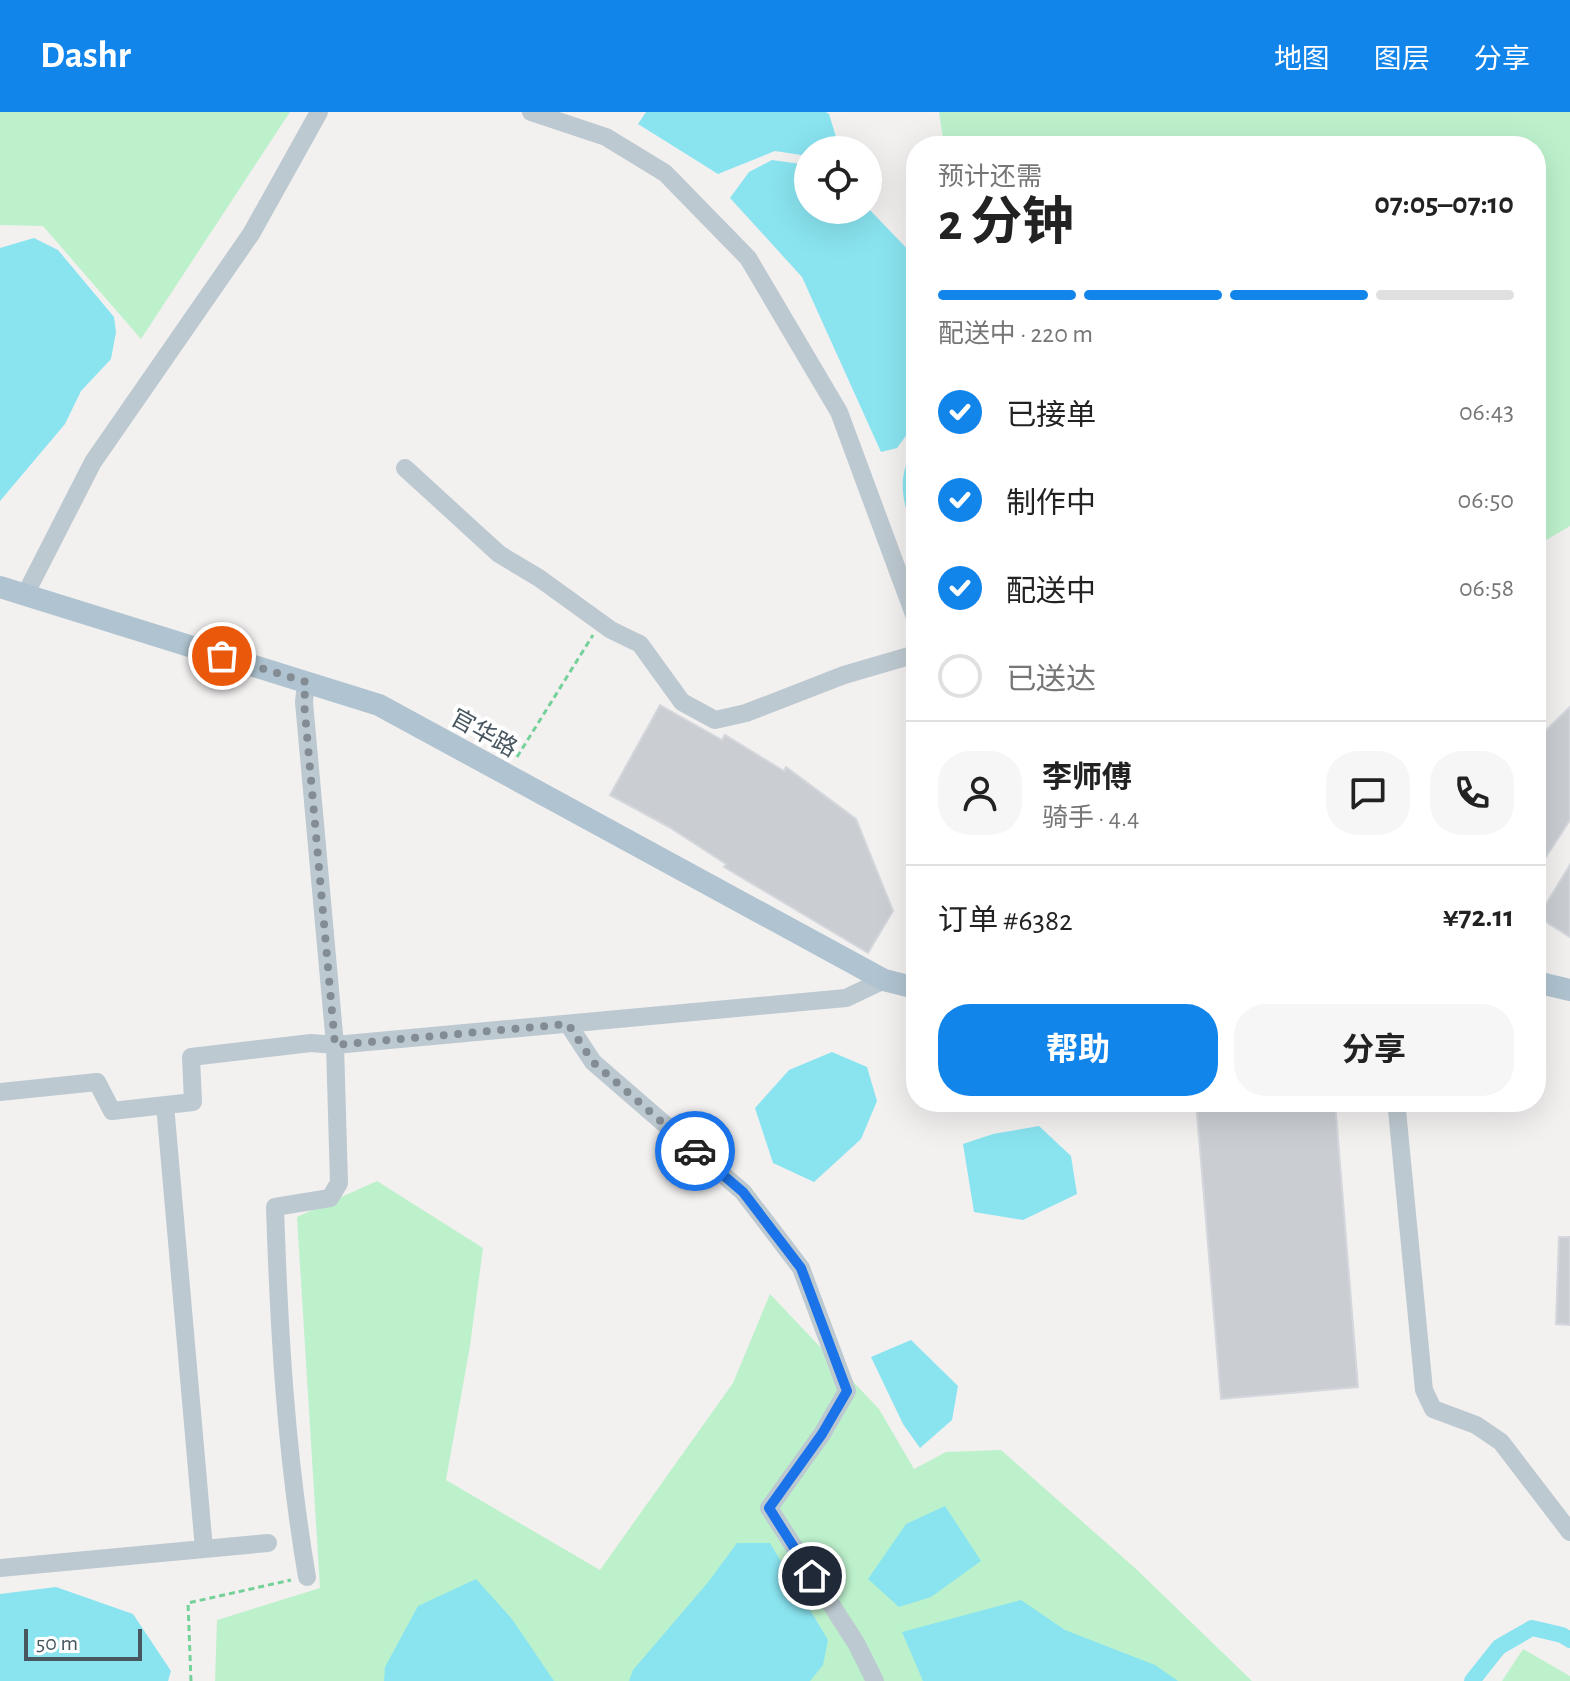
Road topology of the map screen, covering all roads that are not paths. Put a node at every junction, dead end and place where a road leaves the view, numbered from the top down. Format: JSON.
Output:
{"nodes":[{"id":1,"x":319,"y":112,"type":"edge"},
{"id":2,"x":531,"y":112,"type":"edge"},
{"id":3,"x":405,"y":468,"type":"dead end"},
{"id":4,"x":0,"y":587,"type":"edge"},
{"id":5,"x":906,"y":593,"type":"edge"},
{"id":6,"x":25,"y":595,"type":"junction"},
{"id":7,"x":906,"y":657,"type":"edge"},
{"id":8,"x":306,"y":682,"type":"junction"},
{"id":9,"x":884,"y":980,"type":"junction"},
{"id":10,"x":1546,"y":984,"type":"edge"},
{"id":11,"x":906,"y":986,"type":"edge"},
{"id":12,"x":1570,"y":990,"type":"edge"},
{"id":13,"x":568,"y":1024,"type":"junction"},
{"id":14,"x":335,"y":1045,"type":"junction"},
{"id":15,"x":0,"y":1092,"type":"edge"},
{"id":16,"x":165,"y":1105,"type":"junction"},
{"id":17,"x":1397,"y":1112,"type":"edge"},
{"id":18,"x":1570,"y":1532,"type":"edge"},
{"id":19,"x":268,"y":1543,"type":"dead end"},
{"id":20,"x":204,"y":1549,"type":"junction"},
{"id":21,"x":0,"y":1568,"type":"edge"},
{"id":22,"x":307,"y":1577,"type":"road end"},
{"id":23,"x":875,"y":1681,"type":"edge"}],
"edges":[{"from":1,"to":6,"type":"street"},
{"from":2,"to":5,"type":"street"},
{"from":3,"to":7,"type":"street"},
{"from":4,"to":6,"type":"main road","name":"官华路"},
{"from":6,"to":8,"type":"main road","name":"官华路"},
{"from":8,"to":9,"type":"main road","name":"官华路"},
{"from":8,"to":14,"type":"street"},
{"from":9,"to":11,"type":"main road","name":"官华路"},
{"from":9,"to":13,"type":"street"},
{"from":10,"to":12,"type":"main road"},
{"from":13,"to":14,"type":"street"},
{"from":13,"to":23,"type":"street"},
{"from":14,"to":16,"type":"street"},
{"from":14,"to":22,"type":"street"},
{"from":15,"to":16,"type":"street"},
{"from":16,"to":20,"type":"street"},
{"from":17,"to":18,"type":"street"},
{"from":19,"to":20,"type":"street"},
{"from":20,"to":21,"type":"street"}]}
